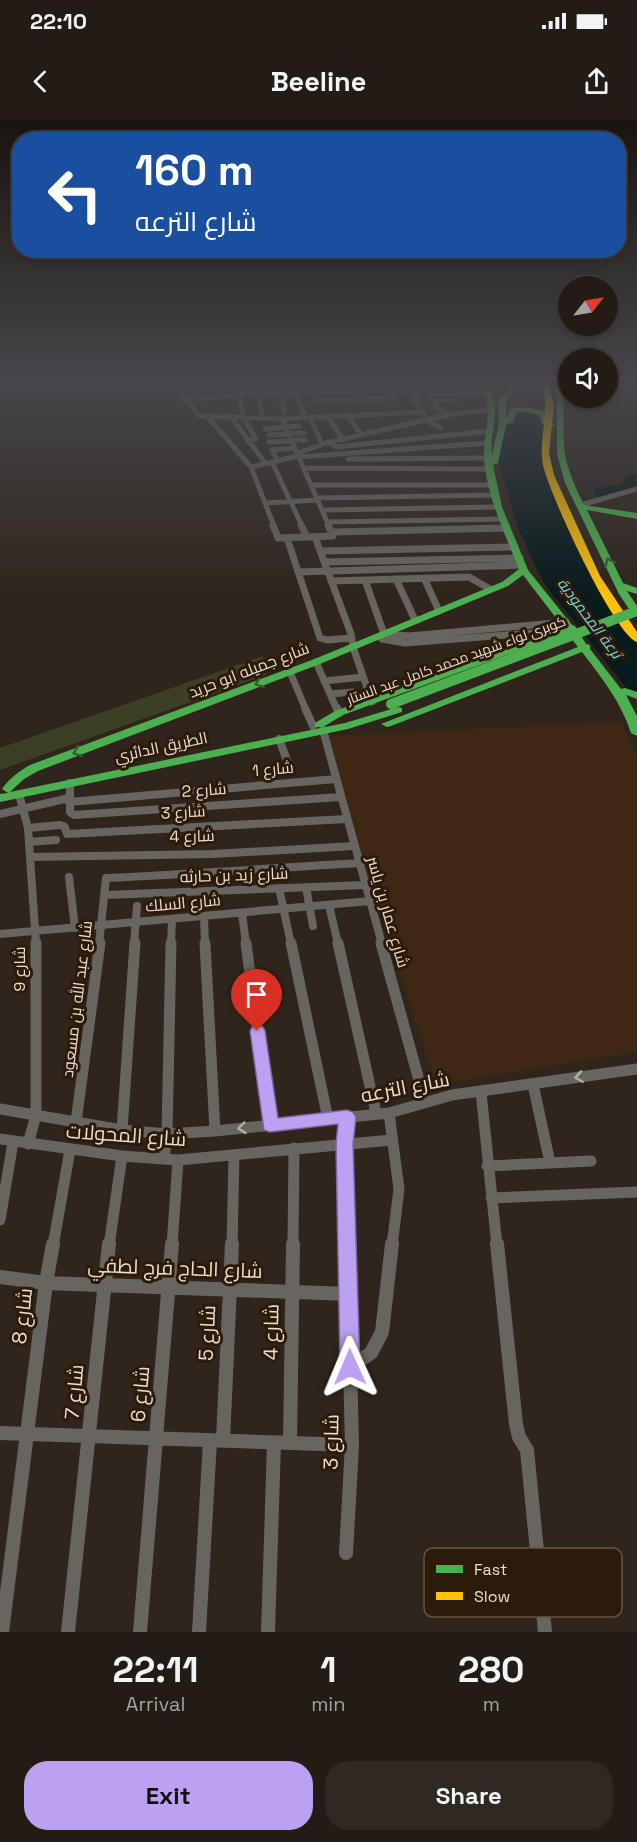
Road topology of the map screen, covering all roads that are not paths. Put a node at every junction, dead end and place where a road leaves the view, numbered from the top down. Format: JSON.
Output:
{"nodes":[{"id":1,"x":239,"y":454,"type":"edge"},
{"id":2,"x":259,"y":454,"type":"edge"},
{"id":3,"x":272,"y":454,"type":"edge"},
{"id":4,"x":284,"y":454,"type":"edge"},
{"id":5,"x":297,"y":454,"type":"edge"},
{"id":6,"x":305,"y":454,"type":"edge"},
{"id":7,"x":332,"y":454,"type":"edge"},
{"id":8,"x":488,"y":454,"type":"edge"},
{"id":9,"x":496,"y":454,"type":"edge"},
{"id":10,"x":547,"y":454,"type":"edge"},
{"id":11,"x":561,"y":454,"type":"edge"},
{"id":12,"x":299,"y":457,"type":"junction"},
{"id":13,"x":366,"y":458,"type":"junction"},
{"id":14,"x":272,"y":462,"type":"junction"},
{"id":15,"x":488,"y":464,"type":"junction"},
{"id":16,"x":251,"y":467,"type":"junction"},
{"id":17,"x":334,"y":468,"type":"junction"},
{"id":18,"x":364,"y":468,"type":"junction"},
{"id":19,"x":390,"y":468,"type":"junction"},
{"id":20,"x":414,"y":469,"type":"junction"},
{"id":21,"x":335,"y":479,"type":"dead end"},
{"id":22,"x":416,"y":479,"type":"dead end"},
{"id":23,"x":393,"y":483,"type":"junction"},
{"id":24,"x":569,"y":483,"type":"junction"},
{"id":25,"x":312,"y":486,"type":"junction"},
{"id":26,"x":637,"y":489,"type":"edge"},
{"id":27,"x":395,"y":497,"type":"junction"},
{"id":28,"x":318,"y":499,"type":"junction"},
{"id":29,"x":290,"y":501,"type":"junction"},
{"id":30,"x":265,"y":503,"type":"junction"},
{"id":31,"x":582,"y":506,"type":"junction"},
{"id":32,"x":499,"y":507,"type":"junction"},
{"id":33,"x":397,"y":509,"type":"junction"},
{"id":34,"x":323,"y":510,"type":"junction"},
{"id":35,"x":635,"y":518,"type":"edge"},
{"id":36,"x":399,"y":521,"type":"junction"},
{"id":37,"x":328,"y":522,"type":"junction"},
{"id":38,"x":593,"y":528,"type":"junction"},
{"id":39,"x":401,"y":531,"type":"junction"},
{"id":40,"x":333,"y":534,"type":"junction"},
{"id":41,"x":306,"y":537,"type":"junction"},
{"id":42,"x":315,"y":537,"type":"junction"},
{"id":43,"x":287,"y":538,"type":"junction"},
{"id":44,"x":404,"y":549,"type":"junction"},
{"id":45,"x":321,"y":551,"type":"junction"},
{"id":46,"x":585,"y":556,"type":"junction"},
{"id":47,"x":520,"y":560,"type":"junction"},
{"id":48,"x":325,"y":562,"type":"junction"},
{"id":49,"x":328,"y":570,"type":"junction"},
{"id":50,"x":298,"y":572,"type":"junction"},
{"id":51,"x":424,"y":578,"type":"junction"},
{"id":52,"x":396,"y":579,"type":"junction"},
{"id":53,"x":365,"y":580,"type":"junction"},
{"id":54,"x":332,"y":581,"type":"junction"},
{"id":55,"x":505,"y":584,"type":"junction"},
{"id":56,"x":620,"y":585,"type":"junction"},
{"id":57,"x":536,"y":588,"type":"junction"},
{"id":58,"x":490,"y":589,"type":"junction"},
{"id":59,"x":637,"y":591,"type":"edge"},
{"id":60,"x":637,"y":596,"type":"edge"},
{"id":61,"x":439,"y":611,"type":"junction"},
{"id":62,"x":637,"y":612,"type":"edge"},
{"id":63,"x":637,"y":618,"type":"edge"},
{"id":64,"x":415,"y":620,"type":"junction"},
{"id":65,"x":568,"y":625,"type":"junction"},
{"id":66,"x":379,"y":636,"type":"junction"},
{"id":67,"x":637,"y":639,"type":"edge"},
{"id":68,"x":353,"y":642,"type":"junction"},
{"id":69,"x":585,"y":647,"type":"junction"},
{"id":70,"x":516,"y":649,"type":"junction"},
{"id":71,"x":316,"y":662,"type":"junction"},
{"id":72,"x":540,"y":666,"type":"junction"},
{"id":73,"x":290,"y":672,"type":"junction"},
{"id":74,"x":363,"y":677,"type":"junction"},
{"id":75,"x":324,"y":681,"type":"junction"},
{"id":76,"x":353,"y":692,"type":"dead end"},
{"id":77,"x":331,"y":694,"type":"junction"},
{"id":78,"x":631,"y":694,"type":"edge"},
{"id":79,"x":372,"y":702,"type":"junction"},
{"id":80,"x":394,"y":706,"type":"junction"},
{"id":81,"x":637,"y":710,"type":"edge"},
{"id":82,"x":339,"y":713,"type":"junction"},
{"id":83,"x":321,"y":728,"type":"junction"},
{"id":84,"x":637,"y":733,"type":"edge"},
{"id":85,"x":279,"y":740,"type":"junction"},
{"id":86,"x":291,"y":771,"type":"dead end"},
{"id":87,"x":336,"y":779,"type":"junction"},
{"id":88,"x":70,"y":783,"type":"junction"},
{"id":89,"x":7,"y":793,"type":"edge"},
{"id":90,"x":340,"y":797,"type":"junction"},
{"id":91,"x":69,"y":800,"type":"junction"},
{"id":92,"x":25,"y":808,"type":"junction"},
{"id":93,"x":0,"y":814,"type":"edge"},
{"id":94,"x":346,"y":819,"type":"junction"},
{"id":95,"x":28,"y":828,"type":"junction"},
{"id":96,"x":56,"y":840,"type":"dead end"},
{"id":97,"x":29,"y":842,"type":"junction"},
{"id":98,"x":354,"y":846,"type":"junction"},
{"id":99,"x":30,"y":857,"type":"junction"},
{"id":100,"x":359,"y":863,"type":"junction"},
{"id":101,"x":69,"y":877,"type":"dead end"},
{"id":102,"x":365,"y":885,"type":"junction"},
{"id":103,"x":306,"y":887,"type":"junction"},
{"id":104,"x":279,"y":888,"type":"junction"},
{"id":105,"x":104,"y":895,"type":"junction"},
{"id":106,"x":369,"y":901,"type":"junction"},
{"id":107,"x":329,"y":905,"type":"junction"},
{"id":108,"x":137,"y":906,"type":"dead end"},
{"id":109,"x":309,"y":907,"type":"junction"},
{"id":110,"x":283,"y":909,"type":"junction"},
{"id":111,"x":242,"y":913,"type":"junction"},
{"id":112,"x":204,"y":916,"type":"junction"},
{"id":113,"x":172,"y":919,"type":"junction"},
{"id":114,"x":136,"y":922,"type":"junction"},
{"id":115,"x":102,"y":925,"type":"junction"},
{"id":116,"x":313,"y":926,"type":"dead end"},
{"id":117,"x":75,"y":927,"type":"junction"},
{"id":118,"x":36,"y":931,"type":"junction"},
{"id":119,"x":0,"y":934,"type":"edge"},
{"id":120,"x":637,"y":1068,"type":"edge"},
{"id":121,"x":533,"y":1084,"type":"junction"},
{"id":122,"x":481,"y":1092,"type":"junction"},
{"id":123,"x":425,"y":1102,"type":"junction"},
{"id":124,"x":0,"y":1110,"type":"edge"},
{"id":125,"x":382,"y":1113,"type":"junction"},
{"id":126,"x":36,"y":1116,"type":"junction"},
{"id":127,"x":347,"y":1117,"type":"junction"},
{"id":128,"x":328,"y":1119,"type":"junction"},
{"id":129,"x":76,"y":1122,"type":"junction"},
{"id":130,"x":270,"y":1125,"type":"junction"},
{"id":131,"x":122,"y":1130,"type":"junction"},
{"id":132,"x":215,"y":1131,"type":"junction"},
{"id":133,"x":167,"y":1134,"type":"junction"},
{"id":134,"x":0,"y":1139,"type":"edge"},
{"id":135,"x":392,"y":1140,"type":"junction"},
{"id":136,"x":13,"y":1142,"type":"junction"},
{"id":137,"x":28,"y":1144,"type":"junction"},
{"id":138,"x":344,"y":1144,"type":"junction"},
{"id":139,"x":294,"y":1148,"type":"junction"},
{"id":140,"x":70,"y":1150,"type":"junction"},
{"id":141,"x":234,"y":1155,"type":"junction"},
{"id":142,"x":122,"y":1156,"type":"junction"},
{"id":143,"x":171,"y":1159,"type":"junction"},
{"id":144,"x":591,"y":1161,"type":"dead end"},
{"id":145,"x":550,"y":1163,"type":"junction"},
{"id":146,"x":487,"y":1166,"type":"junction"},
{"id":147,"x":637,"y":1192,"type":"edge"},
{"id":148,"x":491,"y":1198,"type":"junction"},
{"id":149,"x":0,"y":1220,"type":"edge"},
{"id":150,"x":0,"y":1277,"type":"edge"},
{"id":151,"x":45,"y":1283,"type":"junction"},
{"id":152,"x":103,"y":1286,"type":"junction"},
{"id":153,"x":170,"y":1287,"type":"junction"},
{"id":154,"x":230,"y":1289,"type":"junction"},
{"id":155,"x":293,"y":1292,"type":"junction"},
{"id":156,"x":349,"y":1294,"type":"junction"},
{"id":157,"x":350,"y":1367,"type":"junction"},
{"id":158,"x":0,"y":1432,"type":"edge"},
{"id":159,"x":27,"y":1433,"type":"junction"},
{"id":160,"x":90,"y":1437,"type":"junction"},
{"id":161,"x":156,"y":1439,"type":"junction"},
{"id":162,"x":217,"y":1441,"type":"junction"},
{"id":163,"x":273,"y":1443,"type":"junction"},
{"id":164,"x":290,"y":1443,"type":"junction"},
{"id":165,"x":352,"y":1445,"type":"junction"},
{"id":166,"x":537,"y":1548,"type":"edge"},
{"id":167,"x":346,"y":1553,"type":"dead end"},
{"id":168,"x":544,"y":1617,"type":"edge"},
{"id":169,"x":2,"y":1632,"type":"edge"},
{"id":170,"x":68,"y":1632,"type":"edge"},
{"id":171,"x":140,"y":1632,"type":"edge"},
{"id":172,"x":199,"y":1632,"type":"edge"},
{"id":173,"x":268,"y":1632,"type":"edge"},
{"id":174,"x":545,"y":1632,"type":"edge"}],
"edges":[{"from":1,"to":16,"type":"street"},
{"from":2,"to":14,"type":"street"},
{"from":3,"to":14,"type":"street"},
{"from":4,"to":12,"type":"street"},
{"from":5,"to":12,"type":"street"},
{"from":6,"to":12,"type":"street"},
{"from":7,"to":12,"type":"street"},
{"from":8,"to":15,"type":"main road"},
{"from":9,"to":78,"type":"main road"},
{"from":10,"to":46,"type":"main road"},
{"from":11,"to":24,"type":"main road"},
{"from":12,"to":13,"type":"street"},
{"from":12,"to":14,"type":"street"},
{"from":12,"to":17,"type":"street"},
{"from":12,"to":25,"type":"street"},
{"from":13,"to":15,"type":"street"},
{"from":13,"to":18,"type":"street"},
{"from":14,"to":16,"type":"street"},
{"from":14,"to":29,"type":"street"},
{"from":15,"to":20,"type":"street"},
{"from":15,"to":32,"type":"main road"},
{"from":16,"to":30,"type":"street"},
{"from":17,"to":18,"type":"street"},
{"from":17,"to":21,"type":"street"},
{"from":18,"to":19,"type":"street"},
{"from":18,"to":23,"type":"street"},
{"from":19,"to":20,"type":"street"},
{"from":19,"to":23,"type":"street"},
{"from":20,"to":22,"type":"street"},
{"from":23,"to":25,"type":"street"},
{"from":23,"to":27,"type":"street"},
{"from":23,"to":32,"type":"street"},
{"from":24,"to":31,"type":"main road"},
{"from":24,"to":46,"type":"main road"},
{"from":25,"to":28,"type":"street"},
{"from":26,"to":31,"type":"street"},
{"from":27,"to":28,"type":"street"},
{"from":27,"to":32,"type":"street"},
{"from":27,"to":33,"type":"street"},
{"from":28,"to":29,"type":"street"},
{"from":28,"to":34,"type":"street"},
{"from":29,"to":30,"type":"street"},
{"from":29,"to":41,"type":"street"},
{"from":30,"to":43,"type":"street"},
{"from":31,"to":35,"type":"main road"},
{"from":31,"to":38,"type":"main road"},
{"from":32,"to":33,"type":"street"},
{"from":32,"to":36,"type":"street"},
{"from":32,"to":39,"type":"street"},
{"from":32,"to":47,"type":"main road"},
{"from":33,"to":34,"type":"street"},
{"from":33,"to":36,"type":"street"},
{"from":34,"to":37,"type":"street"},
{"from":35,"to":38,"type":"main road"},
{"from":36,"to":37,"type":"street"},
{"from":36,"to":39,"type":"street"},
{"from":37,"to":40,"type":"street"},
{"from":56,"to":38,"type":"main road","one_way":true},
{"from":39,"to":40,"type":"street"},
{"from":39,"to":44,"type":"street"},
{"from":40,"to":42,"type":"street"},
{"from":41,"to":42,"type":"street"},
{"from":41,"to":43,"type":"street"},
{"from":42,"to":45,"type":"street"},
{"from":43,"to":50,"type":"street"},
{"from":44,"to":45,"type":"street"},
{"from":44,"to":47,"type":"street"},
{"from":45,"to":48,"type":"street"},
{"from":46,"to":67,"type":"main road"},
{"from":47,"to":48,"type":"street"},
{"from":47,"to":49,"type":"street"},
{"from":47,"to":55,"type":"main road","name":"شارع جميله ابو حريد"},
{"from":47,"to":57,"type":"main road"},
{"from":48,"to":49,"type":"street"},
{"from":49,"to":50,"type":"street"},
{"from":49,"to":54,"type":"street"},
{"from":50,"to":68,"type":"street"},
{"from":51,"to":52,"type":"street"},
{"from":51,"to":58,"type":"street"},
{"from":51,"to":61,"type":"street"},
{"from":52,"to":53,"type":"street"},
{"from":52,"to":64,"type":"street"},
{"from":53,"to":54,"type":"street"},
{"from":53,"to":66,"type":"street"},
{"from":54,"to":68,"type":"street"},
{"from":55,"to":57,"type":"main road","name":"شارع جميله ابو حريد"},
{"from":55,"to":58,"type":"main road","name":"شارع جميله ابو حريد"},
{"from":56,"to":59,"type":"main road"},
{"from":56,"to":60,"type":"main road"},
{"from":56,"to":62,"type":"main road"},
{"from":57,"to":65,"type":"main road"},
{"from":58,"to":61,"type":"main road","name":"شارع جميله ابو حريد"},
{"from":61,"to":64,"type":"main road","name":"شارع جميله ابو حريد"},
{"from":62,"to":80,"type":"main road","name":"كوبرى لواء شهيد محمد كامل عبد الستار","bridge":true},
{"from":63,"to":80,"type":"main road","name":"كوبرى لواء شهيد محمد كامل عبد الستار"},
{"from":64,"to":66,"type":"main road","name":"شارع جميله ابو حريد"},
{"from":65,"to":66,"type":"street"},
{"from":65,"to":66,"type":"street"},
{"from":65,"to":69,"type":"main road"},
{"from":65,"to":70,"type":"main road"},
{"from":66,"to":68,"type":"main road","name":"شارع جميله ابو حريد"},
{"from":68,"to":71,"type":"main road","name":"شارع جميله ابو حريد"},
{"from":68,"to":74,"type":"street"},
{"from":69,"to":72,"type":"main road"},
{"from":69,"to":84,"type":"main road"},
{"from":70,"to":72,"type":"main road"},
{"from":70,"to":79,"type":"main road"},
{"from":71,"to":73,"type":"main road","name":"شارع جميله ابو حريد"},
{"from":71,"to":75,"type":"street"},
{"from":72,"to":83,"type":"main road"},
{"from":73,"to":83,"type":"street","name":"شارع عمار بن ياسر"},
{"from":73,"to":89,"type":"main road","name":"شارع جميله ابو حريد","one_way":true},
{"from":74,"to":75,"type":"street"},
{"from":74,"to":79,"type":"street"},
{"from":75,"to":77,"type":"street"},
{"from":76,"to":77,"type":"street"},
{"from":77,"to":82,"type":"street"},
{"from":78,"to":81,"type":"main road"},
{"from":79,"to":82,"type":"main road"},
{"from":80,"to":83,"type":"main road","name":"كوبرى لواء شهيد محمد كامل عبد الستار"},
{"from":82,"to":83,"type":"main road"},
{"from":83,"to":85,"type":"main road","name":"الطريق الدائري"},
{"from":83,"to":87,"type":"street","name":"شارع عمار بن ياسر"},
{"from":83,"to":89,"type":"main road","name":"الطريق الدائري"},
{"from":85,"to":86,"type":"street"},
{"from":85,"to":88,"type":"main road","name":"الطريق الدائري"},
{"from":87,"to":90,"type":"street","name":"شارع عمار بن ياسر"},
{"from":87,"to":91,"type":"street","name":"شارع 1"},
{"from":88,"to":89,"type":"main road","name":"الطريق الدائري"},
{"from":88,"to":91,"type":"street"},
{"from":89,"to":92,"type":"street","name":"شارع 9"},
{"from":90,"to":91,"type":"street","name":"شارع 2"},
{"from":90,"to":94,"type":"street","name":"شارع عمار بن ياسر"},
{"from":91,"to":92,"type":"street","name":"شارع 1"},
{"from":92,"to":93,"type":"street","name":"شارع 1"},
{"from":92,"to":95,"type":"street","name":"شارع 9"},
{"from":94,"to":95,"type":"street","name":"شارع 3"},
{"from":94,"to":98,"type":"street","name":"شارع عمار بن ياسر"},
{"from":95,"to":97,"type":"street","name":"شارع 9"},
{"from":96,"to":97,"type":"street"},
{"from":97,"to":99,"type":"street","name":"شارع 9"},
{"from":98,"to":99,"type":"street","name":"شارع 4"},
{"from":98,"to":100,"type":"street","name":"شارع عمار بن ياسر"},
{"from":99,"to":118,"type":"street","name":"شارع 9"},
{"from":100,"to":102,"type":"street","name":"شارع عمار بن ياسر"},
{"from":100,"to":105,"type":"street","name":"شارع عبد الله بن مسعود"},
{"from":101,"to":117,"type":"street"},
{"from":102,"to":103,"type":"street","name":"شارع زيد بن حارثه"},
{"from":102,"to":106,"type":"street","name":"شارع عمار بن ياسر"},
{"from":103,"to":104,"type":"street","name":"شارع زيد بن حارثه"},
{"from":103,"to":109,"type":"street"},
{"from":104,"to":105,"type":"street","name":"شارع زيد بن حارثه"},
{"from":104,"to":110,"type":"street"},
{"from":105,"to":115,"type":"street","name":"شارع عبد الله بن مسعود"},
{"from":106,"to":107,"type":"street","name":"شارع السلك"},
{"from":106,"to":123,"type":"street","name":"شارع عمار بن ياسر"},
{"from":107,"to":109,"type":"street","name":"شارع السلك"},
{"from":107,"to":125,"type":"street"},
{"from":108,"to":114,"type":"street"},
{"from":109,"to":110,"type":"street","name":"شارع السلك"},
{"from":109,"to":116,"type":"street"},
{"from":110,"to":111,"type":"street","name":"شارع السلك"},
{"from":110,"to":128,"type":"street"},
{"from":111,"to":112,"type":"street","name":"شارع السلك"},
{"from":111,"to":130,"type":"street"},
{"from":112,"to":113,"type":"street","name":"شارع السلك"},
{"from":112,"to":132,"type":"street"},
{"from":113,"to":114,"type":"street","name":"شارع السلك"},
{"from":113,"to":133,"type":"street","name":"شارع 6"},
{"from":114,"to":115,"type":"street","name":"شارع السلك"},
{"from":114,"to":131,"type":"street"},
{"from":115,"to":117,"type":"street","name":"شارع السلك"},
{"from":115,"to":129,"type":"street","name":"شارع عبد الله بن مسعود"},
{"from":117,"to":118,"type":"street","name":"شارع السلك"},
{"from":118,"to":119,"type":"street","name":"شارع السلك"},
{"from":118,"to":126,"type":"street","name":"شارع 9"},
{"from":120,"to":121,"type":"street","name":"شارع الترعه","one_way":true},
{"from":121,"to":122,"type":"street","name":"شارع الترعه"},
{"from":121,"to":145,"type":"street"},
{"from":122,"to":123,"type":"street","name":"شارع الترعه"},
{"from":122,"to":146,"type":"street"},
{"from":123,"to":125,"type":"street","name":"شارع الترعه"},
{"from":124,"to":126,"type":"street","name":"شارع الترعه"},
{"from":125,"to":127,"type":"street","name":"شارع الترعه"},
{"from":125,"to":135,"type":"street"},
{"from":126,"to":129,"type":"street","name":"شارع الترعه"},
{"from":126,"to":137,"type":"street","name":"شارع 9"},
{"from":127,"to":128,"type":"street","name":"شارع الترعه"},
{"from":127,"to":138,"type":"street","name":"شارع 3"},
{"from":128,"to":130,"type":"street","name":"شارع الترعه"},
{"from":129,"to":131,"type":"street","name":"شارع الترعه"},
{"from":130,"to":132,"type":"street","name":"شارع الترعه","one_way":true},
{"from":131,"to":133,"type":"street","name":"شارع الترعه"},
{"from":132,"to":133,"type":"street","name":"شارع الترعه"},
{"from":133,"to":143,"type":"street","name":"شارع 6"},
{"from":134,"to":136,"type":"street","name":"شارع المحولات"},
{"from":135,"to":138,"type":"street","name":"شارع المحولات"},
{"from":135,"to":157,"type":"street"},
{"from":136,"to":137,"type":"street","name":"شارع المحولات"},
{"from":136,"to":149,"type":"street"},
{"from":137,"to":140,"type":"street","name":"شارع المحولات"},
{"from":138,"to":139,"type":"street","name":"شارع المحولات"},
{"from":138,"to":156,"type":"street","name":"شارع 3"},
{"from":139,"to":141,"type":"street","name":"شارع المحولات"},
{"from":139,"to":155,"type":"street","name":"شارع 4"},
{"from":140,"to":142,"type":"street","name":"شارع المحولات"},
{"from":140,"to":151,"type":"street","name":"شارع 8"},
{"from":141,"to":143,"type":"street","name":"شارع المحولات"},
{"from":141,"to":154,"type":"street","name":"شارع 5"},
{"from":142,"to":143,"type":"street","name":"شارع المحولات"},
{"from":142,"to":152,"type":"street","name":"شارع 7"},
{"from":143,"to":153,"type":"street","name":"شارع 6"},
{"from":144,"to":145,"type":"street"},
{"from":145,"to":146,"type":"street"},
{"from":146,"to":148,"type":"street"},
{"from":147,"to":148,"type":"street"},
{"from":148,"to":166,"type":"street"},
{"from":150,"to":151,"type":"street","name":"شارع الحاج فرج لطفي"},
{"from":151,"to":152,"type":"street","name":"شارع الحاج فرج لطفي"},
{"from":151,"to":159,"type":"street","name":"شارع 8"},
{"from":152,"to":153,"type":"street","name":"شارع الحاج فرج لطفي"},
{"from":152,"to":160,"type":"street","name":"شارع 7"},
{"from":153,"to":154,"type":"street","name":"شارع الحاج فرج لطفي"},
{"from":153,"to":161,"type":"street","name":"شارع 6"},
{"from":154,"to":155,"type":"street","name":"شارع الحاج فرج لطفي"},
{"from":154,"to":162,"type":"street","name":"شارع 5"},
{"from":155,"to":156,"type":"street","name":"شارع الحاج فرج لطفي"},
{"from":155,"to":164,"type":"street","name":"شارع 4"},
{"from":156,"to":157,"type":"street","name":"شارع 3"},
{"from":157,"to":165,"type":"street","name":"شارع 3"},
{"from":158,"to":159,"type":"street"},
{"from":159,"to":160,"type":"street"},
{"from":159,"to":169,"type":"street","name":"شارع 8"},
{"from":160,"to":161,"type":"street"},
{"from":160,"to":170,"type":"street","name":"شارع 7"},
{"from":161,"to":162,"type":"street"},
{"from":161,"to":171,"type":"street","name":"شارع 6"},
{"from":162,"to":163,"type":"street"},
{"from":162,"to":172,"type":"street","name":"شارع 5"},
{"from":163,"to":164,"type":"street"},
{"from":163,"to":173,"type":"street"},
{"from":164,"to":165,"type":"street"},
{"from":165,"to":167,"type":"street","name":"شارع 3"},
{"from":168,"to":174,"type":"street"}]}
